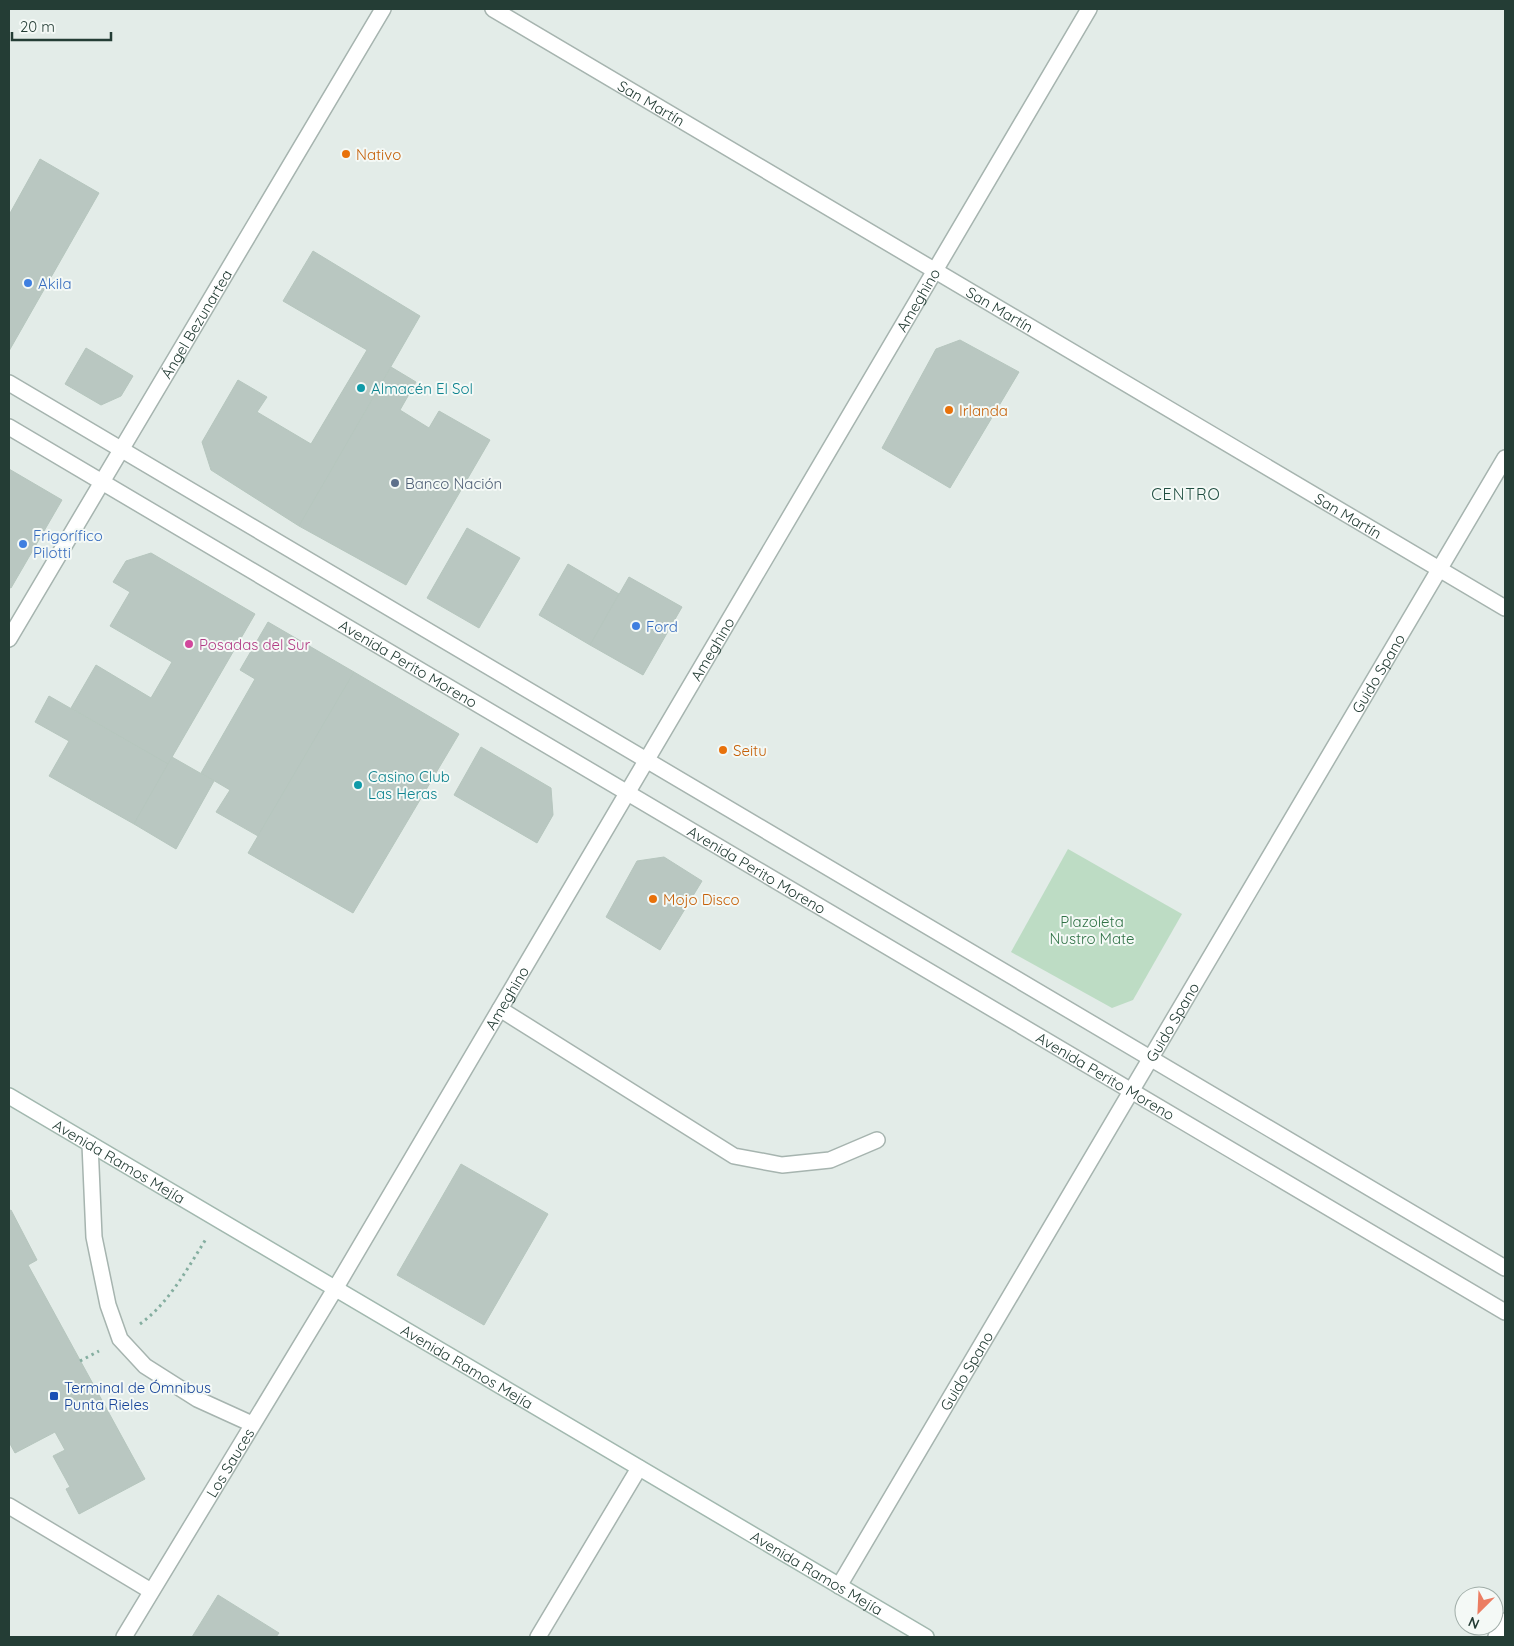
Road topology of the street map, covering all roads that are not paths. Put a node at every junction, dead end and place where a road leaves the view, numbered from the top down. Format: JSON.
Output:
{"nodes":[{"id":1,"x":383,"y":9,"type":"edge"},
{"id":2,"x":493,"y":9,"type":"edge"},
{"id":3,"x":1089,"y":9,"type":"edge"},
{"id":4,"x":934,"y":270,"type":"junction"},
{"id":5,"x":9,"y":383,"type":"edge"},
{"id":6,"x":9,"y":426,"type":"edge"},
{"id":7,"x":121,"y":450,"type":"junction"},
{"id":8,"x":1505,"y":458,"type":"edge"},
{"id":9,"x":102,"y":482,"type":"junction"},
{"id":10,"x":1440,"y":570,"type":"junction"},
{"id":11,"x":1505,"y":608,"type":"edge"},
{"id":12,"x":9,"y":638,"type":"edge"},
{"id":13,"x":646,"y":760,"type":"junction"},
{"id":14,"x":627,"y":792,"type":"junction"},
{"id":15,"x":500,"y":1009,"type":"junction"},
{"id":16,"x":1151,"y":1059,"type":"junction"},
{"id":17,"x":1132,"y":1091,"type":"junction"},
{"id":18,"x":9,"y":1096,"type":"edge"},
{"id":19,"x":877,"y":1140,"type":"dead end"},
{"id":20,"x":90,"y":1144,"type":"junction"},
{"id":21,"x":1505,"y":1268,"type":"edge"},
{"id":22,"x":334,"y":1289,"type":"junction"},
{"id":23,"x":1505,"y":1312,"type":"edge"},
{"id":24,"x":252,"y":1424,"type":"junction"},
{"id":25,"x":639,"y":1468,"type":"junction"},
{"id":26,"x":9,"y":1506,"type":"edge"},
{"id":27,"x":839,"y":1586,"type":"junction"},
{"id":28,"x":151,"y":1591,"type":"junction"},
{"id":29,"x":1505,"y":1621,"type":"edge"},
{"id":30,"x":124,"y":1637,"type":"edge"},
{"id":31,"x":538,"y":1637,"type":"edge"},
{"id":32,"x":926,"y":1637,"type":"edge"},
{"id":33,"x":1496,"y":1637,"type":"edge"}],
"edges":[{"from":1,"to":7,"type":"street","name":"Ángel Bezunartea"},
{"from":2,"to":4,"type":"street","name":"San Martín"},
{"from":3,"to":4,"type":"street","name":"Ameghino"},
{"from":4,"to":10,"type":"street","name":"San Martín"},
{"from":4,"to":13,"type":"street","name":"Ameghino"},
{"from":5,"to":7,"type":"street"},
{"from":6,"to":9,"type":"street","name":"Avenida Perito Moreno"},
{"from":7,"to":9,"type":"street","name":"Ángel Bezunartea"},
{"from":7,"to":13,"type":"street"},
{"from":8,"to":10,"type":"street","name":"Guido Spano"},
{"from":9,"to":12,"type":"street","name":"Ángel Bezunartea"},
{"from":9,"to":14,"type":"street","name":"Avenida Perito Moreno"},
{"from":10,"to":11,"type":"street","name":"San Martín"},
{"from":10,"to":16,"type":"street","name":"Guido Spano"},
{"from":13,"to":14,"type":"street","name":"Ameghino"},
{"from":13,"to":16,"type":"street"},
{"from":14,"to":15,"type":"street","name":"Ameghino"},
{"from":14,"to":17,"type":"street","name":"Avenida Perito Moreno"},
{"from":15,"to":19,"type":"street"},
{"from":15,"to":22,"type":"street","name":"Ameghino"},
{"from":16,"to":17,"type":"street","name":"Guido Spano"},
{"from":16,"to":21,"type":"street"},
{"from":17,"to":23,"type":"street","name":"Avenida Perito Moreno"},
{"from":17,"to":27,"type":"street","name":"Guido Spano"},
{"from":18,"to":20,"type":"street","name":"Avenida Ramos Mejía"},
{"from":20,"to":22,"type":"street","name":"Avenida Ramos Mejía"},
{"from":20,"to":24,"type":"street"},
{"from":22,"to":24,"type":"street","name":"Los Sauces"},
{"from":22,"to":25,"type":"street","name":"Avenida Ramos Mejía"},
{"from":24,"to":28,"type":"street","name":"Los Sauces"},
{"from":25,"to":27,"type":"street","name":"Avenida Ramos Mejía"},
{"from":25,"to":31,"type":"street"},
{"from":26,"to":28,"type":"street"},
{"from":27,"to":32,"type":"street","name":"Avenida Ramos Mejía"},
{"from":28,"to":30,"type":"street","name":"Los Sauces"},
{"from":29,"to":33,"type":"street"}]}
